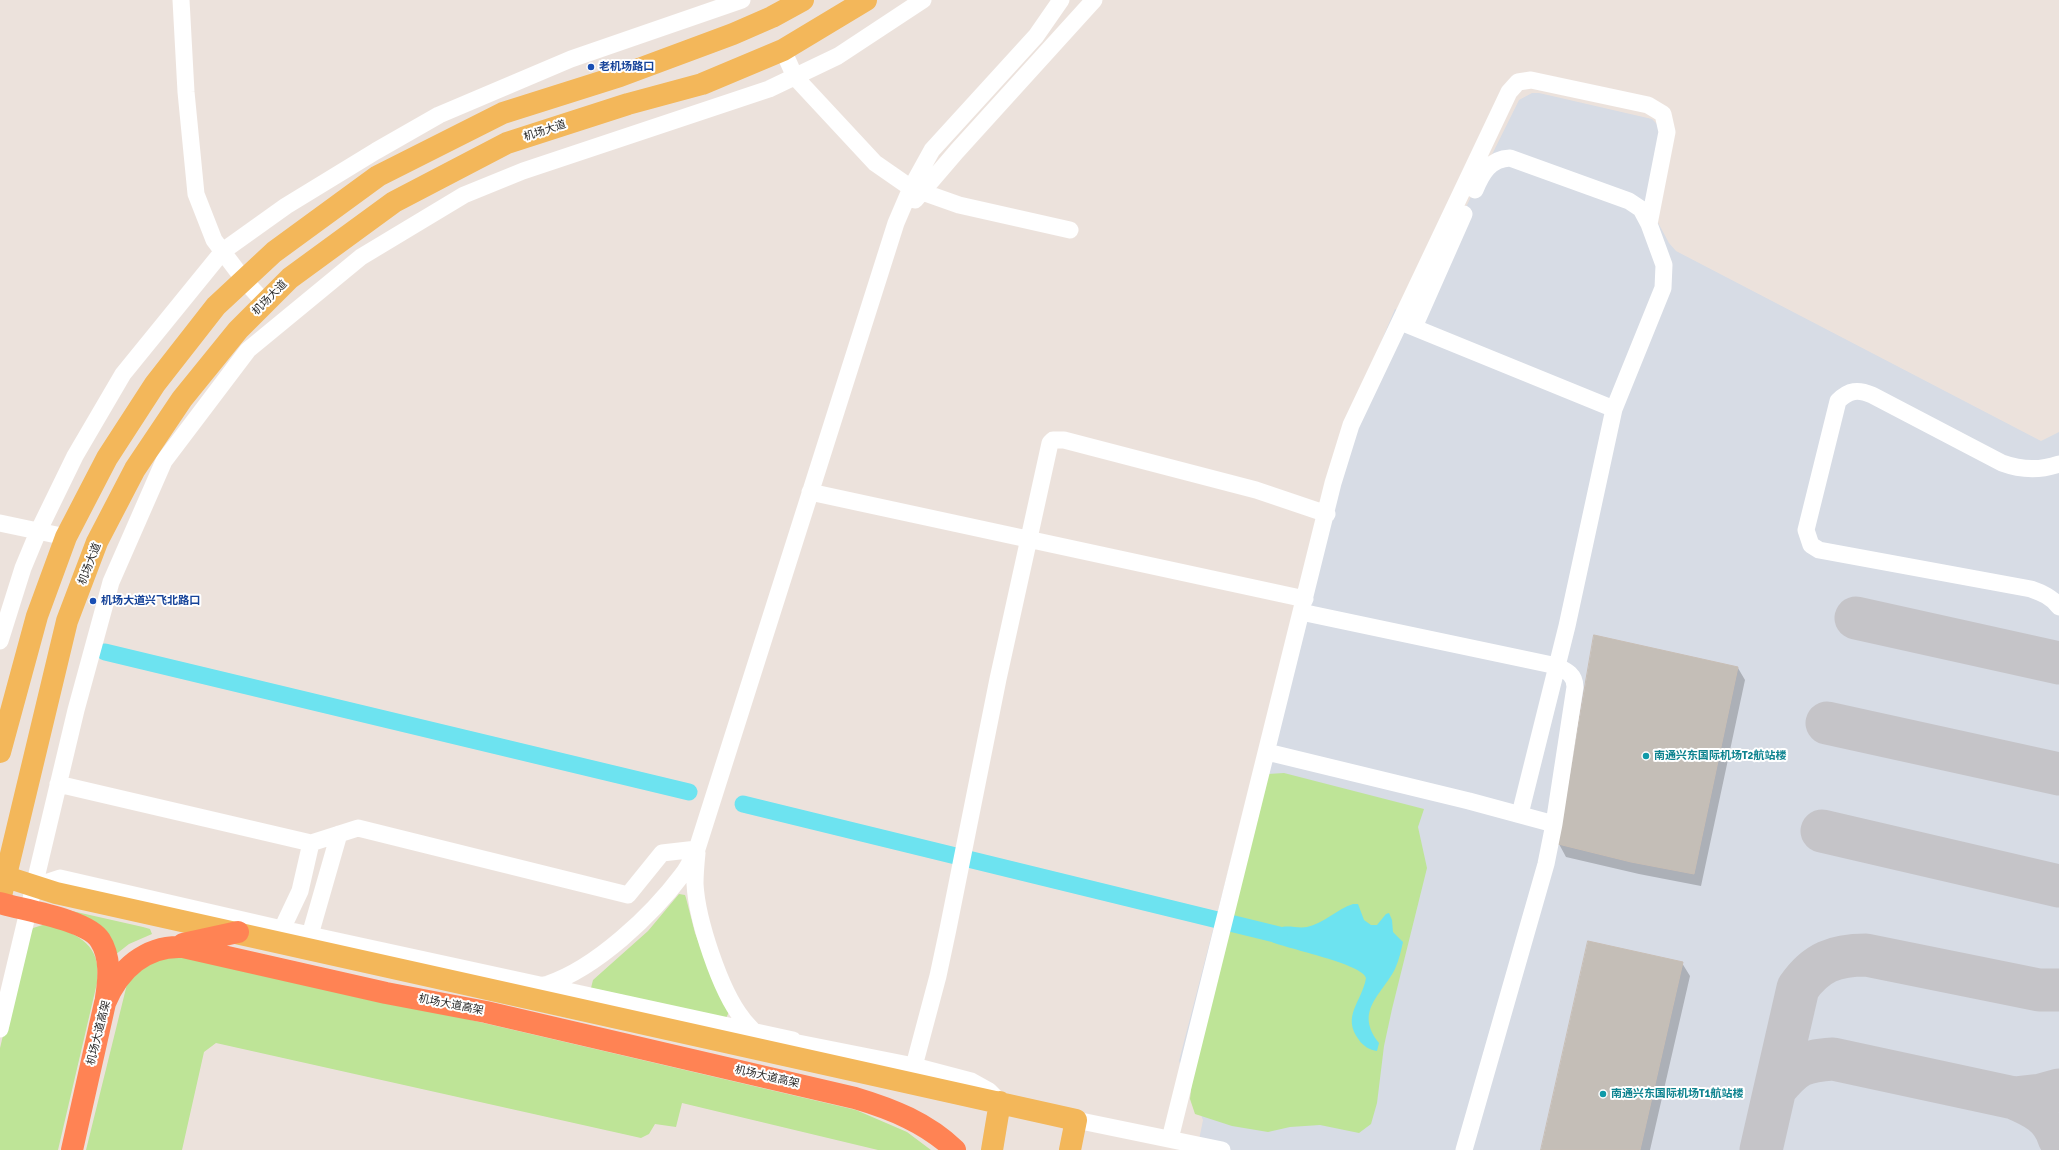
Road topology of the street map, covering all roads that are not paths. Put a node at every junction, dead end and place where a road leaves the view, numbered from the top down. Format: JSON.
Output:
{"nodes":[{"id":1,"x":181,"y":0,"type":"edge"},
{"id":2,"x":742,"y":0,"type":"edge"},
{"id":3,"x":803,"y":0,"type":"edge"},
{"id":4,"x":866,"y":0,"type":"edge"},
{"id":5,"x":923,"y":0,"type":"edge"},
{"id":6,"x":1062,"y":0,"type":"edge"},
{"id":7,"x":1094,"y":0,"type":"edge"},
{"id":8,"x":783,"y":50,"type":"junction"},
{"id":9,"x":795,"y":77,"type":"junction"},
{"id":10,"x":916,"y":190,"type":"junction"},
{"id":11,"x":1649,"y":224,"type":"junction"},
{"id":12,"x":1070,"y":230,"type":"dead end"},
{"id":13,"x":222,"y":251,"type":"junction"},
{"id":14,"x":244,"y":280,"type":"junction"},
{"id":15,"x":265,"y":303,"type":"junction"},
{"id":16,"x":1406,"y":324,"type":"junction"},
{"id":17,"x":1614,"y":409,"type":"junction"},
{"id":18,"x":2059,"y":464,"type":"edge"},
{"id":19,"x":810,"y":492,"type":"junction"},
{"id":20,"x":1327,"y":514,"type":"junction"},
{"id":21,"x":0,"y":523,"type":"edge"},
{"id":22,"x":38,"y":532,"type":"junction"},
{"id":23,"x":66,"y":537,"type":"junction"},
{"id":24,"x":1029,"y":540,"type":"junction"},
{"id":25,"x":1303,"y":606,"type":"junction"},
{"id":26,"x":2059,"y":607,"type":"edge"},
{"id":27,"x":0,"y":641,"type":"edge"},
{"id":28,"x":1557,"y":666,"type":"junction"},
{"id":29,"x":0,"y":752,"type":"edge"},
{"id":30,"x":1266,"y":752,"type":"junction"},
{"id":31,"x":58,"y":784,"type":"junction"},
{"id":32,"x":1520,"y":814,"type":"junction"},
{"id":33,"x":1554,"y":824,"type":"junction"},
{"id":34,"x":338,"y":834,"type":"junction"},
{"id":35,"x":311,"y":843,"type":"junction"},
{"id":36,"x":697,"y":849,"type":"junction"},
{"id":37,"x":2,"y":877,"type":"edge"},
{"id":38,"x":33,"y":887,"type":"junction"},
{"id":39,"x":0,"y":902,"type":"edge"},
{"id":40,"x":28,"y":911,"type":"junction"},
{"id":41,"x":282,"y":929,"type":"junction"},
{"id":42,"x":238,"y":932,"type":"junction"},
{"id":43,"x":310,"y":935,"type":"junction"},
{"id":44,"x":170,"y":946,"type":"junction"},
{"id":45,"x":343,"y":956,"type":"junction"},
{"id":46,"x":541,"y":985,"type":"junction"},
{"id":47,"x":482,"y":988,"type":"junction"},
{"id":48,"x":105,"y":1003,"type":"junction"},
{"id":49,"x":486,"y":1012,"type":"junction"},
{"id":50,"x":0,"y":1029,"type":"edge"},
{"id":51,"x":757,"y":1035,"type":"junction"},
{"id":52,"x":728,"y":1042,"type":"junction"},
{"id":53,"x":795,"y":1049,"type":"junction"},
{"id":54,"x":914,"y":1066,"type":"junction"},
{"id":55,"x":1000,"y":1102,"type":"junction"},
{"id":56,"x":1076,"y":1120,"type":"junction"},
{"id":57,"x":1170,"y":1139,"type":"junction"},
{"id":58,"x":72,"y":1150,"type":"edge"},
{"id":59,"x":955,"y":1150,"type":"edge"},
{"id":60,"x":992,"y":1150,"type":"edge"},
{"id":61,"x":1070,"y":1150,"type":"edge"},
{"id":62,"x":1222,"y":1150,"type":"edge"},
{"id":63,"x":1464,"y":1150,"type":"edge"}],
"edges":[{"from":1,"to":13,"type":"street"},
{"from":2,"to":13,"type":"street"},
{"from":3,"to":14,"type":"main road"},
{"from":4,"to":8,"type":"main road","name":"机场大道"},
{"from":5,"to":9,"type":"street"},
{"from":6,"to":10,"type":"street"},
{"from":7,"to":10,"type":"street"},
{"from":8,"to":9,"type":"street"},
{"from":8,"to":15,"type":"main road","name":"机场大道"},
{"from":9,"to":10,"type":"street"},
{"from":9,"to":31,"type":"street"},
{"from":10,"to":12,"type":"street"},
{"from":10,"to":19,"type":"street"},
{"from":11,"to":16,"type":"street"},
{"from":11,"to":16,"type":"street"},
{"from":11,"to":17,"type":"street"},
{"from":13,"to":14,"type":"street"},
{"from":13,"to":22,"type":"street"},
{"from":14,"to":15,"type":"street"},
{"from":14,"to":23,"type":"main road"},
{"from":15,"to":37,"type":"main road","name":"机场大道"},
{"from":16,"to":17,"type":"street"},
{"from":16,"to":20,"type":"street"},
{"from":17,"to":28,"type":"street"},
{"from":18,"to":26,"type":"street"},
{"from":19,"to":24,"type":"street"},
{"from":19,"to":36,"type":"street"},
{"from":20,"to":24,"type":"street"},
{"from":20,"to":25,"type":"street"},
{"from":21,"to":22,"type":"street"},
{"from":22,"to":23,"type":"street"},
{"from":22,"to":27,"type":"street"},
{"from":23,"to":29,"type":"main road"},
{"from":24,"to":25,"type":"street"},
{"from":24,"to":54,"type":"street"},
{"from":25,"to":28,"type":"street"},
{"from":25,"to":30,"type":"street"},
{"from":28,"to":32,"type":"street"},
{"from":28,"to":33,"type":"street"},
{"from":30,"to":32,"type":"street"},
{"from":30,"to":57,"type":"street"},
{"from":31,"to":35,"type":"street"},
{"from":31,"to":38,"type":"street"},
{"from":32,"to":33,"type":"street"},
{"from":33,"to":63,"type":"street"},
{"from":34,"to":35,"type":"street"},
{"from":34,"to":36,"type":"street"},
{"from":34,"to":43,"type":"street"},
{"from":35,"to":41,"type":"street"},
{"from":36,"to":46,"type":"street"},
{"from":36,"to":51,"type":"street"},
{"from":37,"to":38,"type":"main road"},
{"from":37,"to":39,"type":"main road","name":"机场大道"},
{"from":38,"to":40,"type":"street"},
{"from":38,"to":41,"type":"street"},
{"from":38,"to":42,"type":"main road"},
{"from":39,"to":40,"type":"highway"},
{"from":40,"to":48,"type":"highway"},
{"from":40,"to":50,"type":"street"},
{"from":41,"to":43,"type":"street"},
{"from":42,"to":44,"type":"highway"},
{"from":42,"to":45,"type":"main road"},
{"from":43,"to":46,"type":"street"},
{"from":44,"to":48,"type":"highway","name":"机场大道高架"},
{"from":44,"to":49,"type":"highway","name":"机场大道高架"},
{"from":45,"to":47,"type":"main road"},
{"from":45,"to":49,"type":"main road"},
{"from":46,"to":47,"type":"street"},
{"from":46,"to":51,"type":"street"},
{"from":47,"to":52,"type":"main road"},
{"from":48,"to":58,"type":"highway","name":"机场大道高架"},
{"from":49,"to":59,"type":"highway","name":"机场大道高架"},
{"from":51,"to":52,"type":"street"},
{"from":51,"to":53,"type":"street"},
{"from":52,"to":53,"type":"main road"},
{"from":53,"to":54,"type":"street"},
{"from":53,"to":55,"type":"main road"},
{"from":54,"to":55,"type":"street"},
{"from":55,"to":56,"type":"main road"},
{"from":55,"to":60,"type":"main road"},
{"from":56,"to":57,"type":"street"},
{"from":56,"to":61,"type":"main road"},
{"from":57,"to":62,"type":"street"}]}
